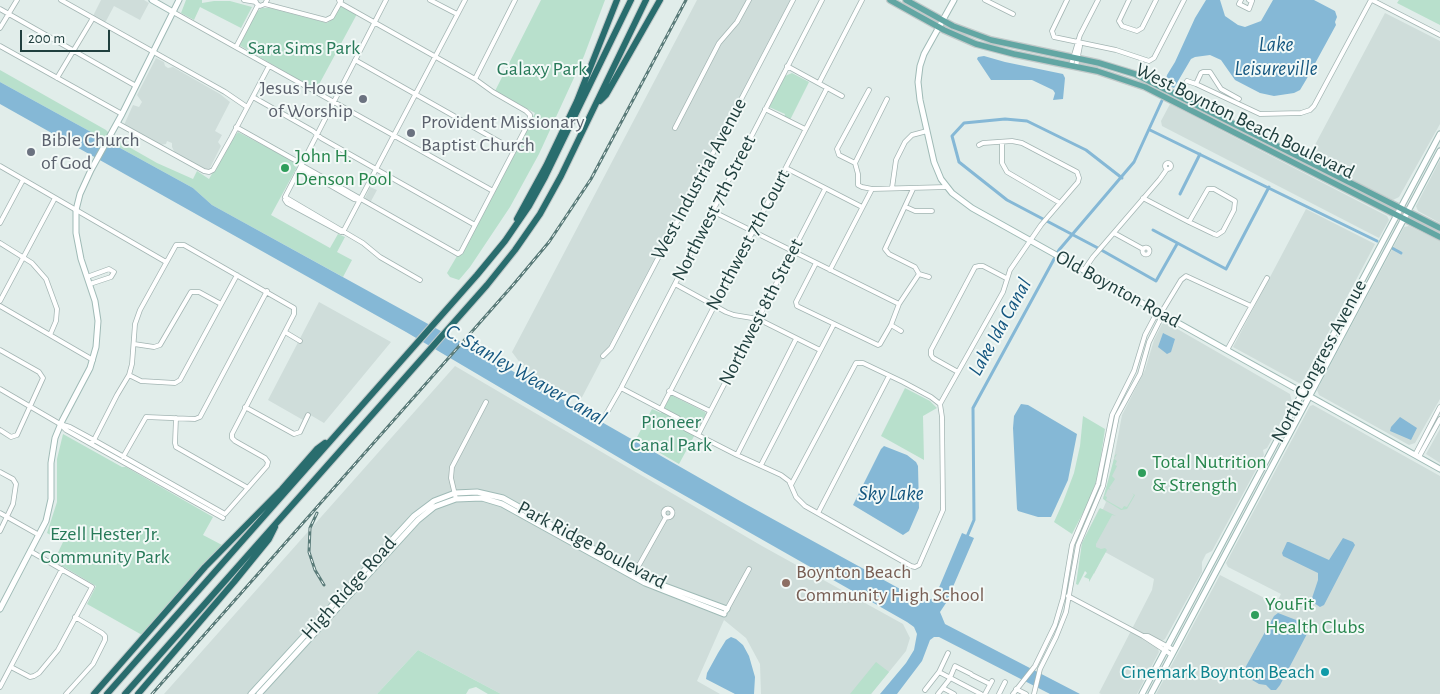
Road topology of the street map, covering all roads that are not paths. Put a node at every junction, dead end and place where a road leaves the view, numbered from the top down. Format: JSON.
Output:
{"nodes":[{"id":1,"x":17,"y":0,"type":"edge"},
{"id":2,"x":61,"y":0,"type":"edge"},
{"id":3,"x":152,"y":0,"type":"edge"},
{"id":4,"x":179,"y":0,"type":"edge"},
{"id":5,"x":244,"y":0,"type":"edge"},
{"id":6,"x":386,"y":0,"type":"edge"},
{"id":7,"x":430,"y":0,"type":"edge"},
{"id":8,"x":465,"y":0,"type":"edge"},
{"id":9,"x":516,"y":0,"type":"edge"},
{"id":10,"x":617,"y":0,"type":"edge"},
{"id":11,"x":631,"y":0,"type":"edge"},
{"id":12,"x":646,"y":0,"type":"edge"},
{"id":13,"x":660,"y":0,"type":"edge"},
{"id":14,"x":749,"y":0,"type":"edge"},
{"id":15,"x":793,"y":0,"type":"edge"},
{"id":16,"x":822,"y":0,"type":"edge"},
{"id":17,"x":862,"y":0,"type":"edge"},
{"id":18,"x":890,"y":0,"type":"edge"},
{"id":19,"x":906,"y":0,"type":"edge"},
{"id":20,"x":954,"y":0,"type":"edge"},
{"id":21,"x":985,"y":0,"type":"edge"},
{"id":22,"x":1067,"y":0,"type":"edge"},
{"id":23,"x":1098,"y":0,"type":"edge"},
{"id":24,"x":1129,"y":0,"type":"edge"},
{"id":25,"x":1156,"y":0,"type":"edge"},
{"id":26,"x":1184,"y":0,"type":"edge"},
{"id":27,"x":1241,"y":0,"type":"edge"},
{"id":28,"x":1249,"y":0,"type":"edge"},
{"id":29,"x":1372,"y":0,"type":"edge"},
{"id":30,"x":340,"y":1,"type":"edge"},
{"id":31,"x":256,"y":2,"type":"edge"},
{"id":32,"x":266,"y":2,"type":"edge"},
{"id":33,"x":0,"y":9,"type":"edge"},
{"id":34,"x":173,"y":12,"type":"junction"},
{"id":35,"x":8,"y":14,"type":"junction"},
{"id":36,"x":457,"y":14,"type":"junction"},
{"id":37,"x":1013,"y":14,"type":"dead end"},
{"id":38,"x":93,"y":18,"type":"junction"},
{"id":39,"x":943,"y":21,"type":"junction"},
{"id":40,"x":375,"y":22,"type":"junction"},
{"id":41,"x":939,"y":27,"type":"junction"},
{"id":42,"x":0,"y":28,"type":"edge"},
{"id":43,"x":1440,"y":35,"type":"edge"},
{"id":44,"x":1078,"y":42,"type":"junction"},
{"id":45,"x":0,"y":46,"type":"edge"},
{"id":46,"x":236,"y":47,"type":"junction"},
{"id":47,"x":74,"y":51,"type":"junction"},
{"id":48,"x":152,"y":52,"type":"junction"},
{"id":49,"x":435,"y":56,"type":"junction"},
{"id":50,"x":1075,"y":58,"type":"junction"},
{"id":51,"x":355,"y":60,"type":"junction"},
{"id":52,"x":269,"y":66,"type":"junction"},
{"id":53,"x":787,"y":66,"type":"junction"},
{"id":54,"x":1074,"y":66,"type":"junction"},
{"id":55,"x":57,"y":78,"type":"junction"},
{"id":56,"x":475,"y":79,"type":"junction"},
{"id":57,"x":1187,"y":81,"type":"dead end"},
{"id":58,"x":819,"y":84,"type":"junction"},
{"id":59,"x":1196,"y":84,"type":"junction"},
{"id":60,"x":136,"y":86,"type":"junction"},
{"id":61,"x":827,"y":88,"type":"junction"},
{"id":62,"x":869,"y":90,"type":"dead end"},
{"id":63,"x":415,"y":95,"type":"junction"},
{"id":64,"x":842,"y":96,"type":"dead end"},
{"id":65,"x":253,"y":97,"type":"junction"},
{"id":66,"x":887,"y":99,"type":"dead end"},
{"id":67,"x":1239,"y":99,"type":"dead end"},
{"id":68,"x":334,"y":102,"type":"junction"},
{"id":69,"x":596,"y":105,"type":"junction"},
{"id":70,"x":247,"y":107,"type":"junction"},
{"id":71,"x":765,"y":109,"type":"junction"},
{"id":72,"x":122,"y":114,"type":"junction"},
{"id":73,"x":117,"y":123,"type":"junction"},
{"id":74,"x":236,"y":128,"type":"junction"},
{"id":75,"x":675,"y":128,"type":"dead end"},
{"id":76,"x":805,"y":129,"type":"junction"},
{"id":77,"x":927,"y":131,"type":"junction"},
{"id":78,"x":317,"y":135,"type":"junction"},
{"id":79,"x":1440,"y":135,"type":"edge"},
{"id":80,"x":394,"y":136,"type":"junction"},
{"id":81,"x":1002,"y":142,"type":"junction"},
{"id":82,"x":979,"y":145,"type":"dead end"},
{"id":83,"x":514,"y":150,"type":"junction"},
{"id":84,"x":1440,"y":151,"type":"edge"},
{"id":85,"x":855,"y":163,"type":"junction"},
{"id":86,"x":1311,"y":163,"type":"junction"},
{"id":87,"x":0,"y":166,"type":"edge"},
{"id":88,"x":301,"y":166,"type":"junction"},
{"id":89,"x":1301,"y":166,"type":"junction"},
{"id":90,"x":786,"y":168,"type":"junction"},
{"id":91,"x":1321,"y":168,"type":"junction"},
{"id":92,"x":1166,"y":169,"type":"dead end"},
{"id":93,"x":376,"y":170,"type":"junction"},
{"id":94,"x":1311,"y":171,"type":"junction"},
{"id":95,"x":23,"y":180,"type":"junction"},
{"id":96,"x":947,"y":187,"type":"junction"},
{"id":97,"x":892,"y":188,"type":"junction"},
{"id":98,"x":825,"y":189,"type":"junction"},
{"id":99,"x":872,"y":189,"type":"junction"},
{"id":100,"x":913,"y":189,"type":"junction"},
{"id":101,"x":493,"y":191,"type":"junction"},
{"id":102,"x":55,"y":198,"type":"junction"},
{"id":103,"x":1143,"y":198,"type":"junction"},
{"id":104,"x":360,"y":200,"type":"junction"},
{"id":105,"x":1060,"y":203,"type":"junction"},
{"id":106,"x":862,"y":207,"type":"junction"},
{"id":107,"x":906,"y":207,"type":"junction"},
{"id":108,"x":1400,"y":208,"type":"junction"},
{"id":109,"x":76,"y":210,"type":"junction"},
{"id":110,"x":712,"y":211,"type":"junction"},
{"id":111,"x":932,"y":211,"type":"dead end"},
{"id":112,"x":1407,"y":212,"type":"junction"},
{"id":113,"x":1396,"y":214,"type":"junction"},
{"id":114,"x":1403,"y":218,"type":"junction"},
{"id":115,"x":1189,"y":222,"type":"junction"},
{"id":116,"x":0,"y":223,"type":"edge"},
{"id":117,"x":475,"y":226,"type":"junction"},
{"id":118,"x":1440,"y":228,"type":"edge"},
{"id":119,"x":752,"y":231,"type":"junction"},
{"id":120,"x":343,"y":232,"type":"junction"},
{"id":121,"x":511,"y":233,"type":"junction"},
{"id":122,"x":1114,"y":233,"type":"junction"},
{"id":123,"x":1440,"y":237,"type":"edge"},
{"id":124,"x":1030,"y":240,"type":"junction"},
{"id":125,"x":0,"y":244,"type":"edge"},
{"id":126,"x":1143,"y":249,"type":"dead end"},
{"id":127,"x":792,"y":252,"type":"junction"},
{"id":128,"x":24,"y":257,"type":"junction"},
{"id":129,"x":166,"y":262,"type":"junction"},
{"id":130,"x":816,"y":264,"type":"junction"},
{"id":131,"x":830,"y":270,"type":"junction"},
{"id":132,"x":1084,"y":270,"type":"junction"},
{"id":133,"x":237,"y":274,"type":"junction"},
{"id":134,"x":919,"y":274,"type":"junction"},
{"id":135,"x":929,"y":277,"type":"dead end"},
{"id":136,"x":87,"y":278,"type":"junction"},
{"id":137,"x":1006,"y":278,"type":"junction"},
{"id":138,"x":1267,"y":278,"type":"dead end"},
{"id":139,"x":420,"y":280,"type":"dead end"},
{"id":140,"x":90,"y":284,"type":"junction"},
{"id":141,"x":675,"y":284,"type":"junction"},
{"id":142,"x":267,"y":291,"type":"junction"},
{"id":143,"x":0,"y":302,"type":"edge"},
{"id":144,"x":221,"y":304,"type":"junction"},
{"id":145,"x":899,"y":304,"type":"junction"},
{"id":146,"x":714,"y":305,"type":"junction"},
{"id":147,"x":0,"y":306,"type":"edge"},
{"id":148,"x":1251,"y":306,"type":"junction"},
{"id":149,"x":1347,"y":309,"type":"junction"},
{"id":150,"x":1161,"y":313,"type":"junction"},
{"id":151,"x":758,"y":319,"type":"junction"},
{"id":152,"x":1341,"y":320,"type":"junction"},
{"id":153,"x":834,"y":324,"type":"junction"},
{"id":154,"x":891,"y":325,"type":"junction"},
{"id":155,"x":1346,"y":327,"type":"junction"},
{"id":156,"x":901,"y":331,"type":"dead end"},
{"id":157,"x":285,"y":332,"type":"junction"},
{"id":158,"x":50,"y":335,"type":"junction"},
{"id":159,"x":1342,"y":335,"type":"junction"},
{"id":160,"x":796,"y":339,"type":"junction"},
{"id":161,"x":300,"y":341,"type":"dead end"},
{"id":162,"x":134,"y":344,"type":"junction"},
{"id":163,"x":0,"y":350,"type":"edge"},
{"id":164,"x":820,"y":350,"type":"junction"},
{"id":165,"x":1227,"y":350,"type":"junction"},
{"id":166,"x":603,"y":356,"type":"dead end"},
{"id":167,"x":93,"y":360,"type":"junction"},
{"id":168,"x":958,"y":372,"type":"junction"},
{"id":169,"x":129,"y":375,"type":"junction"},
{"id":170,"x":890,"y":376,"type":"junction"},
{"id":171,"x":621,"y":388,"type":"junction"},
{"id":172,"x":0,"y":389,"type":"edge"},
{"id":173,"x":669,"y":391,"type":"junction"},
{"id":174,"x":1303,"y":392,"type":"junction"},
{"id":175,"x":1310,"y":396,"type":"junction"},
{"id":176,"x":486,"y":402,"type":"dead end"},
{"id":177,"x":940,"y":404,"type":"junction"},
{"id":178,"x":29,"y":406,"type":"junction"},
{"id":179,"x":246,"y":407,"type":"junction"},
{"id":180,"x":1440,"y":407,"type":"edge"},
{"id":181,"x":661,"y":408,"type":"junction"},
{"id":182,"x":710,"y":411,"type":"junction"},
{"id":183,"x":308,"y":415,"type":"dead end"},
{"id":184,"x":605,"y":416,"type":"dead end"},
{"id":185,"x":176,"y":418,"type":"junction"},
{"id":186,"x":678,"y":418,"type":"dead end"},
{"id":187,"x":1440,"y":419,"type":"edge"},
{"id":188,"x":60,"y":424,"type":"junction"},
{"id":189,"x":686,"y":429,"type":"dead end"},
{"id":190,"x":0,"y":430,"type":"edge"},
{"id":191,"x":340,"y":431,"type":"junction"},
{"id":192,"x":698,"y":435,"type":"junction"},
{"id":193,"x":94,"y":440,"type":"junction"},
{"id":194,"x":91,"y":444,"type":"junction"},
{"id":195,"x":737,"y":455,"type":"junction"},
{"id":196,"x":1417,"y":456,"type":"junction"},
{"id":197,"x":123,"y":457,"type":"junction"},
{"id":198,"x":760,"y":465,"type":"junction"},
{"id":199,"x":1440,"y":469,"type":"edge"},
{"id":200,"x":0,"y":472,"type":"edge"},
{"id":201,"x":791,"y":485,"type":"junction"},
{"id":202,"x":248,"y":488,"type":"junction"},
{"id":203,"x":455,"y":496,"type":"junction"},
{"id":204,"x":0,"y":513,"type":"edge"},
{"id":205,"x":818,"y":513,"type":"junction"},
{"id":206,"x":224,"y":516,"type":"junction"},
{"id":207,"x":7,"y":517,"type":"junction"},
{"id":208,"x":666,"y":517,"type":"dead end"},
{"id":209,"x":278,"y":520,"type":"junction"},
{"id":210,"x":0,"y":531,"type":"edge"},
{"id":211,"x":39,"y":535,"type":"junction"},
{"id":212,"x":30,"y":551,"type":"junction"},
{"id":213,"x":62,"y":569,"type":"junction"},
{"id":214,"x":749,"y":569,"type":"dead end"},
{"id":215,"x":634,"y":574,"type":"junction"},
{"id":216,"x":1064,"y":594,"type":"junction"},
{"id":217,"x":1070,"y":597,"type":"junction"},
{"id":218,"x":0,"y":609,"type":"edge"},
{"id":219,"x":725,"y":612,"type":"joint"},
{"id":220,"x":75,"y":617,"type":"junction"},
{"id":221,"x":1046,"y":644,"type":"junction"},
{"id":222,"x":1052,"y":647,"type":"junction"},
{"id":223,"x":1166,"y":648,"type":"junction"},
{"id":224,"x":1173,"y":652,"type":"junction"},
{"id":225,"x":948,"y":653,"type":"dead end"},
{"id":226,"x":10,"y":667,"type":"junction"},
{"id":227,"x":939,"y":672,"type":"junction"},
{"id":228,"x":273,"y":675,"type":"junction"},
{"id":229,"x":950,"y":678,"type":"junction"},
{"id":230,"x":1005,"y":682,"type":"dead end"},
{"id":231,"x":0,"y":687,"type":"edge"},
{"id":232,"x":943,"y":688,"type":"junction"},
{"id":233,"x":1016,"y":689,"type":"junction"},
{"id":234,"x":925,"y":690,"type":"dead end"},
{"id":235,"x":1034,"y":693,"type":"edge"},
{"id":236,"x":66,"y":694,"type":"edge"},
{"id":237,"x":94,"y":694,"type":"edge"},
{"id":238,"x":107,"y":694,"type":"edge"},
{"id":239,"x":125,"y":694,"type":"edge"},
{"id":240,"x":138,"y":694,"type":"edge"},
{"id":241,"x":251,"y":694,"type":"edge"},
{"id":242,"x":259,"y":694,"type":"edge"},
{"id":243,"x":938,"y":694,"type":"edge"},
{"id":244,"x":954,"y":694,"type":"edge"},
{"id":245,"x":983,"y":694,"type":"edge"},
{"id":246,"x":999,"y":694,"type":"edge"},
{"id":247,"x":1013,"y":694,"type":"edge"},
{"id":248,"x":1026,"y":694,"type":"edge"},
{"id":249,"x":1142,"y":694,"type":"edge"},
{"id":250,"x":1151,"y":694,"type":"edge"}],
"edges":[{"from":1,"to":35,"type":"street"},
{"from":2,"to":38,"type":"street"},
{"from":3,"to":34,"type":"street"},
{"from":4,"to":34,"type":"street"},
{"from":5,"to":31,"type":"street"},
{"from":6,"to":40,"type":"street"},
{"from":7,"to":36,"type":"street"},
{"from":8,"to":36,"type":"street"},
{"from":9,"to":56,"type":"street"},
{"from":10,"to":121,"type":"highway"},
{"from":11,"to":121,"type":"highway"},
{"from":12,"to":69,"type":"highway"},
{"from":13,"to":69,"type":"highway"},
{"from":14,"to":75,"type":"street"},
{"from":15,"to":166,"type":"street","name":"West Industrial Avenue"},
{"from":16,"to":53,"type":"street","name":"Northwest 7th Street"},
{"from":17,"to":58,"type":"street"},
{"from":18,"to":41,"type":"main road","name":"West Boynton Beach Boulevard"},
{"from":19,"to":39,"type":"main road","name":"West Boynton Beach Boulevard"},
{"from":20,"to":39,"type":"street"},
{"from":21,"to":37,"type":"street"},
{"from":22,"to":44,"type":"street"},
{"from":23,"to":44,"type":"street"},
{"from":24,"to":25,"type":"street"},
{"from":26,"to":44,"type":"street"},
{"from":27,"to":28,"type":"street"},
{"from":29,"to":43,"type":"street"},
{"from":29,"to":59,"type":"street"},
{"from":30,"to":32,"type":"street"},
{"from":30,"to":40,"type":"street"},
{"from":31,"to":32,"type":"street"},
{"from":31,"to":46,"type":"street"},
{"from":33,"to":35,"type":"street"},
{"from":34,"to":46,"type":"street"},
{"from":34,"to":48,"type":"street"},
{"from":35,"to":42,"type":"street"},
{"from":35,"to":47,"type":"street"},
{"from":36,"to":49,"type":"street"},
{"from":38,"to":47,"type":"street"},
{"from":38,"to":48,"type":"street"},
{"from":39,"to":41,"type":"street"},
{"from":39,"to":50,"type":"main road","name":"West Boynton Beach Boulevard"},
{"from":40,"to":49,"type":"street"},
{"from":40,"to":51,"type":"street"},
{"from":41,"to":54,"type":"main road","name":"West Boynton Beach Boulevard"},
{"from":41,"to":77,"type":"street","name":"Old Boynton Road"},
{"from":44,"to":50,"type":"street"},
{"from":45,"to":55,"type":"street"},
{"from":46,"to":52,"type":"street"},
{"from":47,"to":55,"type":"street"},
{"from":47,"to":60,"type":"street"},
{"from":48,"to":60,"type":"street"},
{"from":48,"to":70,"type":"street"},
{"from":49,"to":56,"type":"street"},
{"from":49,"to":63,"type":"street"},
{"from":50,"to":54,"type":"street"},
{"from":50,"to":86,"type":"main road","name":"West Boynton Beach Boulevard"},
{"from":51,"to":63,"type":"street"},
{"from":51,"to":68,"type":"street"},
{"from":52,"to":65,"type":"street"},
{"from":52,"to":68,"type":"street"},
{"from":53,"to":58,"type":"street"},
{"from":53,"to":71,"type":"street","name":"Northwest 7th Street"},
{"from":54,"to":89,"type":"main road","name":"West Boynton Beach Boulevard"},
{"from":55,"to":72,"type":"street"},
{"from":56,"to":83,"type":"street"},
{"from":57,"to":59,"type":"street"},
{"from":58,"to":61,"type":"street"},
{"from":59,"to":67,"type":"street"},
{"from":60,"to":72,"type":"street"},
{"from":61,"to":64,"type":"street"},
{"from":61,"to":76,"type":"street","name":"Northwest 7th Court"},
{"from":62,"to":85,"type":"street"},
{"from":63,"to":80,"type":"street"},
{"from":63,"to":83,"type":"street"},
{"from":65,"to":70,"type":"street"},
{"from":65,"to":78,"type":"street"},
{"from":66,"to":85,"type":"street"},
{"from":68,"to":78,"type":"street"},
{"from":68,"to":80,"type":"street"},
{"from":69,"to":209,"type":"highway"},
{"from":70,"to":74,"type":"street"},
{"from":71,"to":76,"type":"street"},
{"from":71,"to":110,"type":"street","name":"Northwest 7th Street"},
{"from":72,"to":73,"type":"street"},
{"from":73,"to":74,"type":"street"},
{"from":73,"to":109,"type":"street"},
{"from":74,"to":88,"type":"street"},
{"from":76,"to":90,"type":"street","name":"Northwest 7th Court"},
{"from":77,"to":96,"type":"street","name":"Old Boynton Road"},
{"from":77,"to":97,"type":"street"},
{"from":78,"to":88,"type":"street"},
{"from":78,"to":93,"type":"street"},
{"from":79,"to":108,"type":"street","name":"North Congress Avenue"},
{"from":80,"to":93,"type":"street"},
{"from":80,"to":101,"type":"street"},
{"from":81,"to":82,"type":"street"},
{"from":81,"to":105,"type":"street"},
{"from":81,"to":105,"type":"street"},
{"from":83,"to":101,"type":"street"},
{"from":84,"to":112,"type":"street","name":"North Congress Avenue"},
{"from":85,"to":99,"type":"street"},
{"from":86,"to":89,"type":"main road"},
{"from":86,"to":91,"type":"main road","name":"West Boynton Beach Boulevard"},
{"from":87,"to":95,"type":"street"},
{"from":88,"to":104,"type":"street"},
{"from":88,"to":120,"type":"street"},
{"from":89,"to":94,"type":"main road","name":"West Boynton Beach Boulevard"},
{"from":90,"to":98,"type":"street"},
{"from":90,"to":119,"type":"street","name":"Northwest 7th Court"},
{"from":91,"to":94,"type":"main road"},
{"from":91,"to":108,"type":"main road","name":"West Boynton Beach Boulevard"},
{"from":92,"to":103,"type":"street"},
{"from":93,"to":104,"type":"street"},
{"from":93,"to":117,"type":"street"},
{"from":94,"to":113,"type":"main road","name":"West Boynton Beach Boulevard"},
{"from":95,"to":102,"type":"street"},
{"from":95,"to":116,"type":"street"},
{"from":96,"to":100,"type":"street"},
{"from":96,"to":124,"type":"street","name":"Old Boynton Road"},
{"from":97,"to":99,"type":"street"},
{"from":97,"to":100,"type":"street"},
{"from":98,"to":106,"type":"street"},
{"from":98,"to":127,"type":"street","name":"Northwest 8th Street"},
{"from":99,"to":106,"type":"street"},
{"from":100,"to":107,"type":"street"},
{"from":101,"to":117,"type":"street"},
{"from":102,"to":109,"type":"street"},
{"from":102,"to":128,"type":"street"},
{"from":103,"to":115,"type":"street"},
{"from":103,"to":122,"type":"street"},
{"from":104,"to":117,"type":"street"},
{"from":104,"to":120,"type":"street"},
{"from":105,"to":124,"type":"street"},
{"from":106,"to":131,"type":"street"},
{"from":107,"to":111,"type":"street"},
{"from":107,"to":134,"type":"street"},
{"from":108,"to":112,"type":"main road","name":"West Boynton Beach Boulevard"},
{"from":108,"to":113,"type":"street","name":"North Congress Avenue"},
{"from":109,"to":129,"type":"street"},
{"from":109,"to":136,"type":"street"},
{"from":110,"to":119,"type":"street"},
{"from":110,"to":141,"type":"street","name":"Northwest 7th Street"},
{"from":112,"to":114,"type":"street","name":"North Congress Avenue"},
{"from":112,"to":118,"type":"main road","name":"West Boynton Beach Boulevard"},
{"from":113,"to":114,"type":"main road","name":"West Boynton Beach Boulevard"},
{"from":113,"to":149,"type":"street","name":"North Congress Avenue"},
{"from":114,"to":123,"type":"main road","name":"West Boynton Beach Boulevard"},
{"from":114,"to":155,"type":"street","name":"North Congress Avenue"},
{"from":115,"to":115,"type":"street"},
{"from":119,"to":127,"type":"street"},
{"from":119,"to":146,"type":"street","name":"Northwest 7th Court"},
{"from":120,"to":139,"type":"street"},
{"from":121,"to":191,"type":"highway"},
{"from":122,"to":126,"type":"street"},
{"from":122,"to":132,"type":"street"},
{"from":124,"to":132,"type":"street","name":"Old Boynton Road"},
{"from":124,"to":137,"type":"street"},
{"from":125,"to":128,"type":"street"},
{"from":127,"to":130,"type":"street"},
{"from":127,"to":151,"type":"street","name":"Northwest 8th Street"},
{"from":128,"to":143,"type":"street"},
{"from":128,"to":158,"type":"street"},
{"from":129,"to":133,"type":"street"},
{"from":129,"to":162,"type":"street"},
{"from":130,"to":131,"type":"street"},
{"from":130,"to":153,"type":"street"},
{"from":131,"to":145,"type":"street"},
{"from":132,"to":150,"type":"street","name":"Old Boynton Road"},
{"from":133,"to":142,"type":"street"},
{"from":133,"to":144,"type":"street"},
{"from":134,"to":135,"type":"street"},
{"from":134,"to":145,"type":"street"},
{"from":136,"to":140,"type":"street"},
{"from":136,"to":140,"type":"street"},
{"from":137,"to":168,"type":"street"},
{"from":137,"to":168,"type":"street"},
{"from":138,"to":148,"type":"street"},
{"from":140,"to":167,"type":"street"},
{"from":141,"to":146,"type":"street"},
{"from":141,"to":171,"type":"street","name":"Northwest 7th Street"},
{"from":142,"to":157,"type":"street"},
{"from":142,"to":185,"type":"street"},
{"from":144,"to":162,"type":"street"},
{"from":144,"to":169,"type":"street"},
{"from":145,"to":154,"type":"street"},
{"from":146,"to":151,"type":"street"},
{"from":146,"to":173,"type":"street","name":"Northwest 7th Court"},
{"from":147,"to":158,"type":"street"},
{"from":148,"to":150,"type":"street"},
{"from":148,"to":165,"type":"street"},
{"from":149,"to":152,"type":"street","name":"North Congress Avenue"},
{"from":149,"to":155,"type":"street"},
{"from":150,"to":165,"type":"street","name":"Old Boynton Road"},
{"from":150,"to":216,"type":"street"},
{"from":150,"to":217,"type":"street"},
{"from":151,"to":160,"type":"street"},
{"from":151,"to":182,"type":"street","name":"Northwest 8th Street"},
{"from":152,"to":159,"type":"street"},
{"from":152,"to":174,"type":"street","name":"North Congress Avenue"},
{"from":153,"to":154,"type":"street"},
{"from":153,"to":164,"type":"street"},
{"from":154,"to":156,"type":"street"},
{"from":155,"to":159,"type":"street","name":"North Congress Avenue"},
{"from":157,"to":161,"type":"street"},
{"from":157,"to":179,"type":"street"},
{"from":158,"to":167,"type":"street"},
{"from":159,"to":175,"type":"street","name":"North Congress Avenue"},
{"from":160,"to":164,"type":"street"},
{"from":160,"to":195,"type":"street"},
{"from":162,"to":169,"type":"street"},
{"from":163,"to":178,"type":"street"},
{"from":164,"to":198,"type":"street"},
{"from":165,"to":174,"type":"street","name":"Old Boynton Road"},
{"from":167,"to":188,"type":"street"},
{"from":168,"to":177,"type":"street"},
{"from":169,"to":193,"type":"street"},
{"from":170,"to":177,"type":"street"},
{"from":170,"to":201,"type":"street"},
{"from":170,"to":205,"type":"street"},
{"from":171,"to":181,"type":"street"},
{"from":171,"to":184,"type":"street","name":"Northwest 7th Street"},
{"from":172,"to":178,"type":"street"},
{"from":173,"to":181,"type":"street"},
{"from":173,"to":182,"type":"street"},
{"from":174,"to":175,"type":"street","name":"Old Boynton Road"},
{"from":174,"to":223,"type":"street","name":"North Congress Avenue"},
{"from":175,"to":196,"type":"street","name":"Old Boynton Road"},
{"from":175,"to":224,"type":"street","name":"North Congress Avenue"},
{"from":176,"to":203,"type":"street"},
{"from":177,"to":205,"type":"street"},
{"from":178,"to":188,"type":"street"},
{"from":178,"to":190,"type":"street"},
{"from":179,"to":183,"type":"street"},
{"from":179,"to":202,"type":"street"},
{"from":180,"to":196,"type":"street"},
{"from":181,"to":186,"type":"street"},
{"from":182,"to":192,"type":"street","name":"Northwest 8th Street"},
{"from":185,"to":197,"type":"street"},
{"from":185,"to":202,"type":"street"},
{"from":187,"to":196,"type":"street"},
{"from":188,"to":193,"type":"street"},
{"from":188,"to":194,"type":"street"},
{"from":188,"to":211,"type":"street"},
{"from":189,"to":192,"type":"street"},
{"from":191,"to":237,"type":"highway"},
{"from":191,"to":238,"type":"highway"},
{"from":192,"to":195,"type":"street"},
{"from":193,"to":194,"type":"street"},
{"from":193,"to":197,"type":"street"},
{"from":194,"to":206,"type":"street"},
{"from":195,"to":198,"type":"street"},
{"from":196,"to":199,"type":"street","name":"Old Boynton Road"},
{"from":197,"to":206,"type":"street"},
{"from":198,"to":201,"type":"street"},
{"from":200,"to":207,"type":"street"},
{"from":201,"to":205,"type":"street"},
{"from":202,"to":206,"type":"street"},
{"from":203,"to":215,"type":"street","name":"Park Ridge Boulevard"},
{"from":203,"to":228,"type":"street","name":"High Ridge Road"},
{"from":204,"to":207,"type":"street"},
{"from":207,"to":210,"type":"street"},
{"from":207,"to":211,"type":"street"},
{"from":208,"to":215,"type":"street"},
{"from":209,"to":239,"type":"highway"},
{"from":209,"to":240,"type":"highway"},
{"from":211,"to":212,"type":"street"},
{"from":212,"to":213,"type":"street"},
{"from":212,"to":218,"type":"street"},
{"from":213,"to":220,"type":"street"},
{"from":213,"to":226,"type":"street"},
{"from":214,"to":219,"type":"street"},
{"from":215,"to":219,"type":"street","name":"Park Ridge Boulevard"},
{"from":216,"to":217,"type":"street"},
{"from":216,"to":221,"type":"street"},
{"from":217,"to":222,"type":"street"},
{"from":217,"to":223,"type":"street"},
{"from":220,"to":226,"type":"street"},
{"from":220,"to":236,"type":"street"},
{"from":221,"to":222,"type":"street"},
{"from":221,"to":233,"type":"street"},
{"from":222,"to":235,"type":"street"},
{"from":223,"to":224,"type":"street"},
{"from":223,"to":249,"type":"street","name":"North Congress Avenue"},
{"from":224,"to":250,"type":"street","name":"North Congress Avenue"},
{"from":225,"to":227,"type":"street"},
{"from":226,"to":231,"type":"street"},
{"from":227,"to":229,"type":"street"},
{"from":227,"to":234,"type":"street"},
{"from":228,"to":241,"type":"street","name":"High Ridge Road"},
{"from":228,"to":242,"type":"street","name":"High Ridge Road"},
{"from":229,"to":232,"type":"street"},
{"from":229,"to":245,"type":"street"},
{"from":229,"to":245,"type":"street"},
{"from":230,"to":246,"type":"street"},
{"from":232,"to":243,"type":"street"},
{"from":232,"to":244,"type":"street"},
{"from":233,"to":247,"type":"street"},
{"from":233,"to":248,"type":"street"}]}
